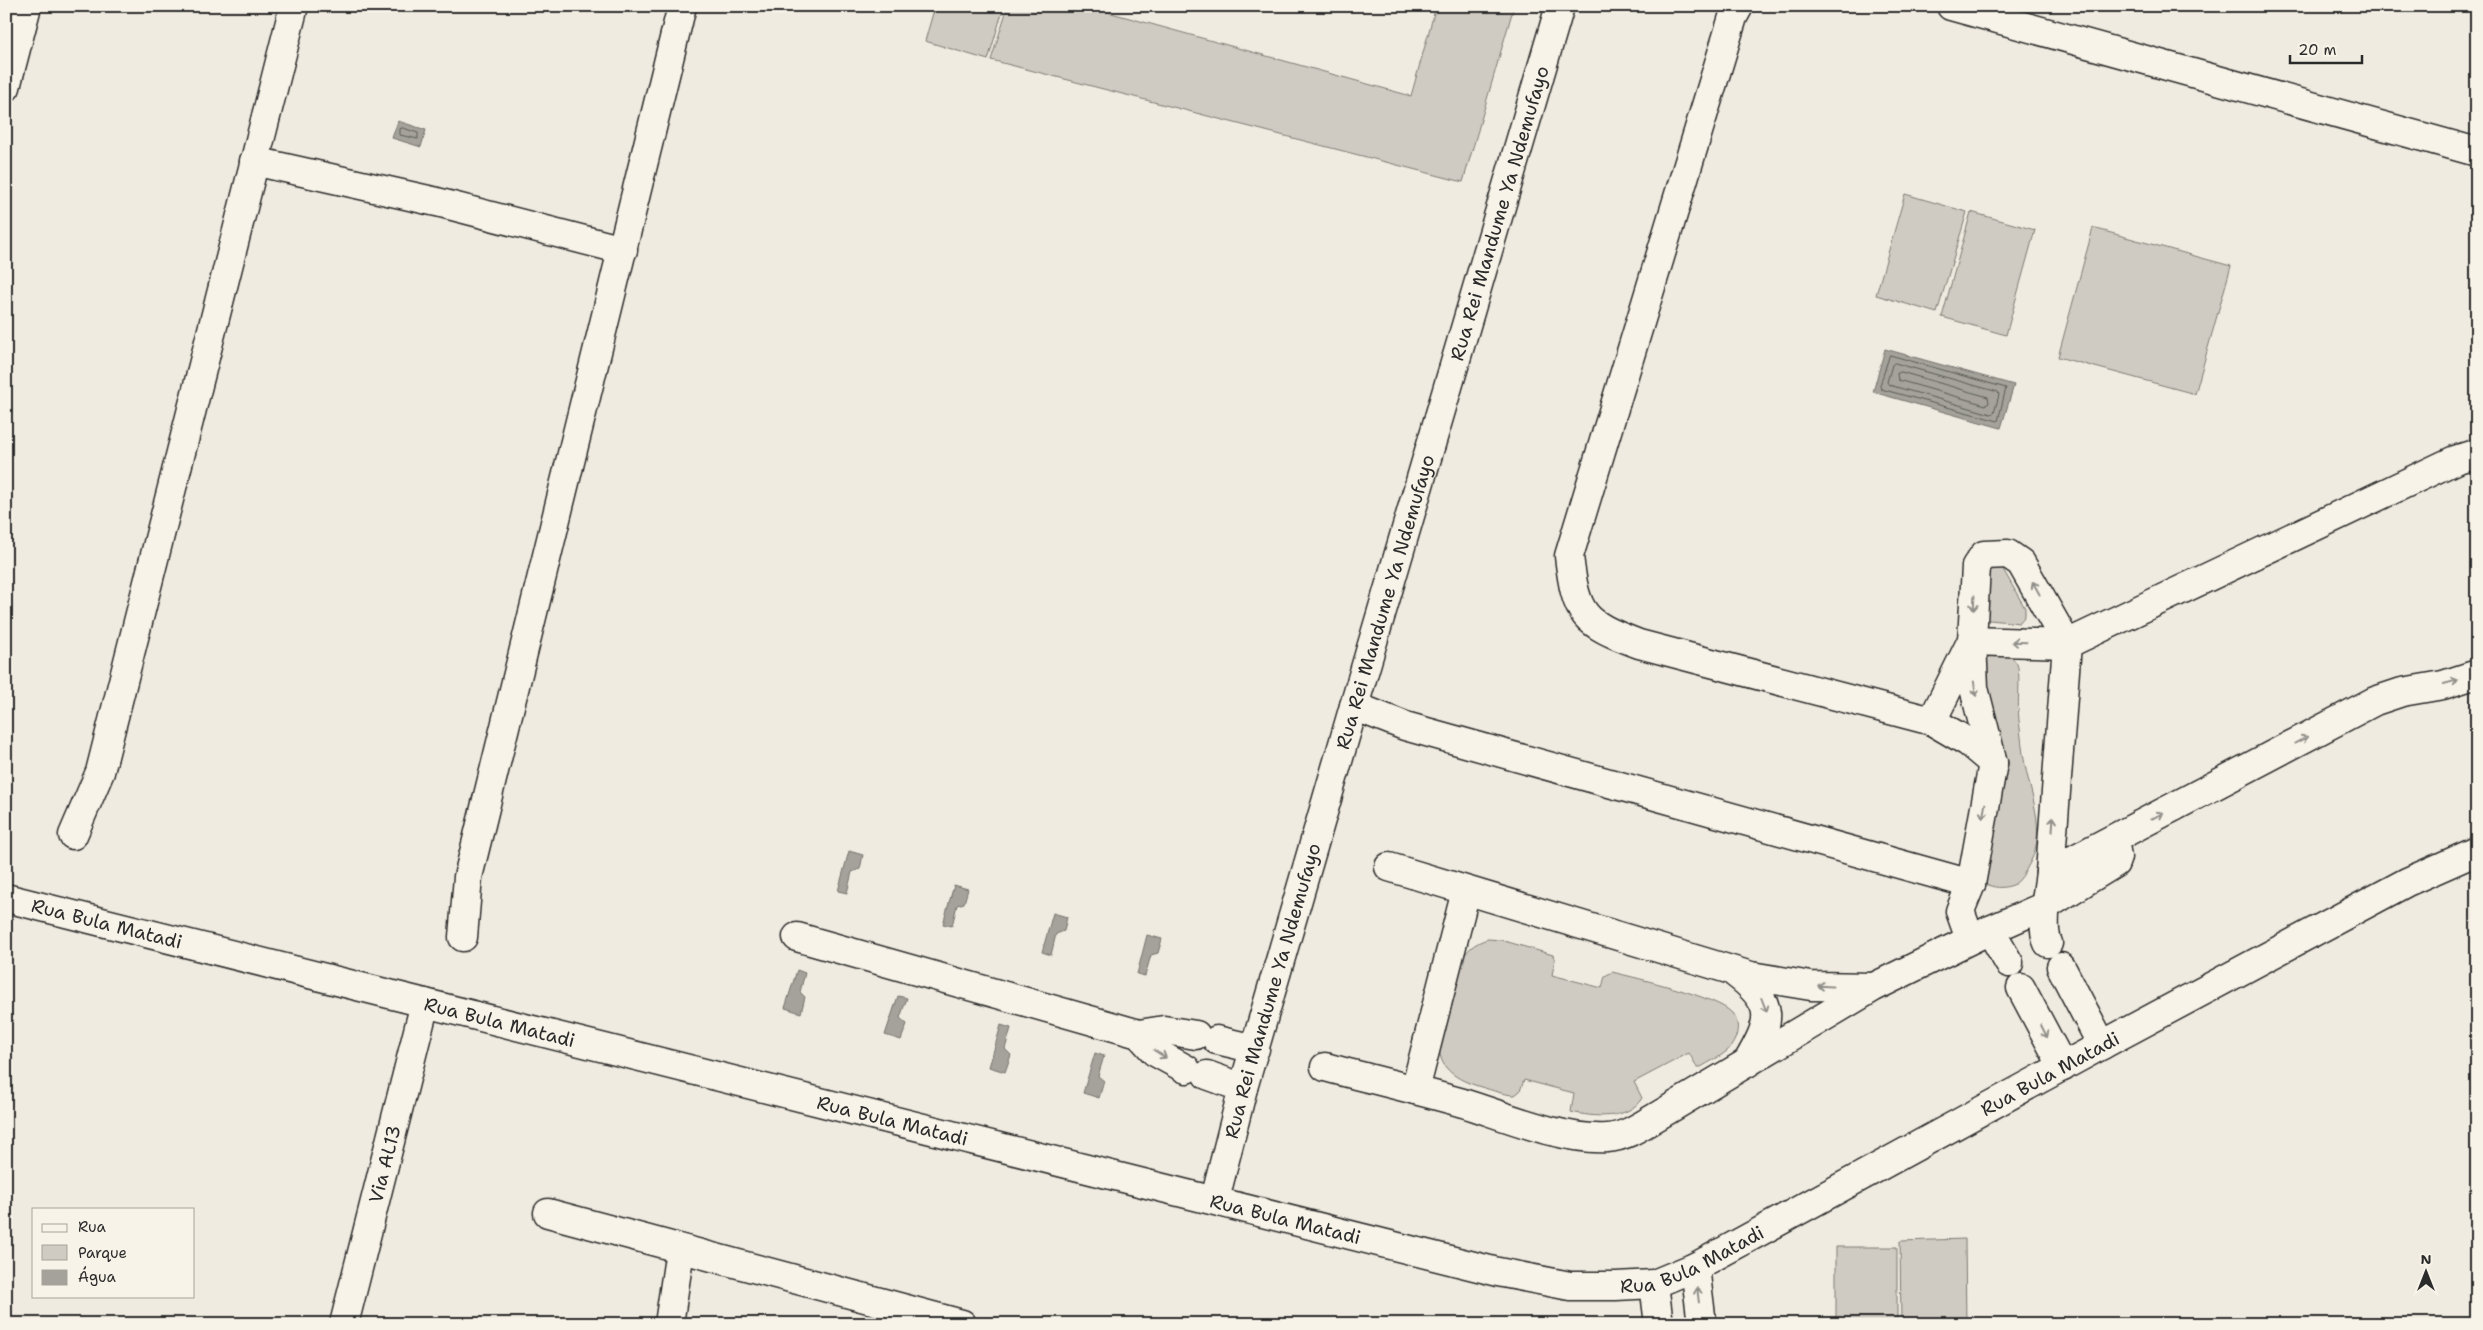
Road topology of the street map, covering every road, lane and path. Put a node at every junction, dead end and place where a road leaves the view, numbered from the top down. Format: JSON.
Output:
{"nodes":[{"id":1,"x":27,"y":6,"type":"edge"},
{"id":2,"x":294,"y":6,"type":"edge"},
{"id":3,"x":682,"y":6,"type":"edge"},
{"id":4,"x":1560,"y":6,"type":"edge"},
{"id":5,"x":1739,"y":6,"type":"edge"},
{"id":6,"x":1951,"y":6,"type":"edge"},
{"id":7,"x":6,"y":87,"type":"edge"},
{"id":8,"x":2477,"y":152,"type":"edge"},
{"id":9,"x":254,"y":161,"type":"junction"},
{"id":10,"x":623,"y":250,"type":"junction"},
{"id":11,"x":2477,"y":453,"type":"edge"},
{"id":12,"x":1972,"y":641,"type":"junction"},
{"id":13,"x":2067,"y":644,"type":"junction"},
{"id":14,"x":2477,"y":674,"type":"edge"},
{"id":15,"x":1354,"y":706,"type":"junction"},
{"id":16,"x":1932,"y":721,"type":"junction"},
{"id":17,"x":1993,"y":763,"type":"junction"},
{"id":18,"x":73,"y":835,"type":"dead end"},
{"id":19,"x":2114,"y":838,"type":"junction"},
{"id":20,"x":2477,"y":852,"type":"edge"},
{"id":21,"x":1389,"y":867,"type":"dead end"},
{"id":22,"x":2050,"y":872,"type":"junction"},
{"id":23,"x":1971,"y":884,"type":"junction"},
{"id":24,"x":1466,"y":891,"type":"junction"},
{"id":25,"x":10,"y":900,"type":"edge"},
{"id":26,"x":2047,"y":906,"type":"junction"},
{"id":27,"x":1980,"y":934,"type":"junction"},
{"id":28,"x":463,"y":937,"type":"dead end"},
{"id":29,"x":797,"y":937,"type":"dead end"},
{"id":30,"x":2048,"y":943,"type":"dead end"},
{"id":31,"x":2009,"y":963,"type":"dead end"},
{"id":32,"x":2061,"y":967,"type":"dead end"},
{"id":33,"x":1732,"y":970,"type":"junction"},
{"id":34,"x":1874,"y":987,"type":"junction"},
{"id":35,"x":2022,"y":988,"type":"dead end"},
{"id":36,"x":425,"y":1003,"type":"junction"},
{"id":37,"x":1139,"y":1034,"type":"junction"},
{"id":38,"x":2102,"y":1045,"type":"junction"},
{"id":39,"x":1255,"y":1049,"type":"junction"},
{"id":40,"x":1747,"y":1063,"type":"junction"},
{"id":41,"x":1326,"y":1067,"type":"dead end"},
{"id":42,"x":2062,"y":1067,"type":"junction"},
{"id":43,"x":1243,"y":1088,"type":"junction"},
{"id":44,"x":1415,"y":1090,"type":"junction"},
{"id":45,"x":1215,"y":1199,"type":"junction"},
{"id":46,"x":548,"y":1213,"type":"dead end"},
{"id":47,"x":680,"y":1250,"type":"junction"},
{"id":48,"x":1695,"y":1267,"type":"junction"},
{"id":49,"x":1654,"y":1284,"type":"junction"},
{"id":50,"x":344,"y":1324,"type":"edge"},
{"id":51,"x":669,"y":1324,"type":"edge"},
{"id":52,"x":962,"y":1324,"type":"edge"},
{"id":53,"x":1658,"y":1324,"type":"edge"},
{"id":54,"x":1702,"y":1324,"type":"edge"}],
"edges":[{"from":1,"to":7,"type":"street"},
{"from":2,"to":9,"type":"street"},
{"from":3,"to":10,"type":"street"},
{"from":4,"to":15,"type":"street","name":"Rua Rei Mandume Ya Ndemufayo"},
{"from":5,"to":16,"type":"street"},
{"from":6,"to":8,"type":"street"},
{"from":9,"to":10,"type":"street"},
{"from":9,"to":18,"type":"street"},
{"from":10,"to":28,"type":"street"},
{"from":11,"to":13,"type":"street"},
{"from":13,"to":12,"type":"street","one_way":true},
{"from":13,"to":12,"type":"street","one_way":true},
{"from":12,"to":16,"type":"street"},
{"from":12,"to":17,"type":"street","one_way":true},
{"from":22,"to":13,"type":"street","one_way":true},
{"from":19,"to":14,"type":"street","one_way":true},
{"from":15,"to":23,"type":"street"},
{"from":15,"to":39,"type":"street","name":"Rua Rei Mandume Ya Ndemufayo"},
{"from":16,"to":17,"type":"street"},
{"from":17,"to":23,"type":"street","one_way":true},
{"from":19,"to":22,"type":"street"},
{"from":19,"to":26,"type":"street"},
{"from":20,"to":38,"type":"street","name":"Rua Bula Matadi"},
{"from":21,"to":24,"type":"street"},
{"from":22,"to":26,"type":"street"},
{"from":23,"to":27,"type":"street"},
{"from":24,"to":33,"type":"street"},
{"from":24,"to":44,"type":"street"},
{"from":25,"to":36,"type":"street","name":"Rua Bula Matadi"},
{"from":26,"to":27,"type":"street"},
{"from":26,"to":30,"type":"street"},
{"from":27,"to":31,"type":"street"},
{"from":27,"to":34,"type":"street"},
{"from":29,"to":37,"type":"street"},
{"from":32,"to":38,"type":"street"},
{"from":34,"to":33,"type":"street","one_way":true},
{"from":33,"to":40,"type":"street","one_way":true},
{"from":34,"to":40,"type":"street"},
{"from":35,"to":42,"type":"street","one_way":true},
{"from":36,"to":45,"type":"street","name":"Rua Bula Matadi"},
{"from":36,"to":50,"type":"street","name":"Via AL13"},
{"from":37,"to":39,"type":"street"},
{"from":37,"to":43,"type":"street","one_way":true},
{"from":38,"to":42,"type":"street","name":"Rua Bula Matadi"},
{"from":39,"to":43,"type":"street","name":"Rua Rei Mandume Ya Ndemufayo"},
{"from":40,"to":44,"type":"street"},
{"from":41,"to":44,"type":"street"},
{"from":42,"to":48,"type":"street","name":"Rua Bula Matadi"},
{"from":43,"to":45,"type":"street","name":"Rua Rei Mandume Ya Ndemufayo"},
{"from":45,"to":49,"type":"street","name":"Rua Bula Matadi"},
{"from":46,"to":47,"type":"street"},
{"from":47,"to":51,"type":"street"},
{"from":47,"to":52,"type":"street"},
{"from":48,"to":49,"type":"street","name":"Rua Bula Matadi"},
{"from":54,"to":48,"type":"street","one_way":true},
{"from":49,"to":53,"type":"street"}]}
